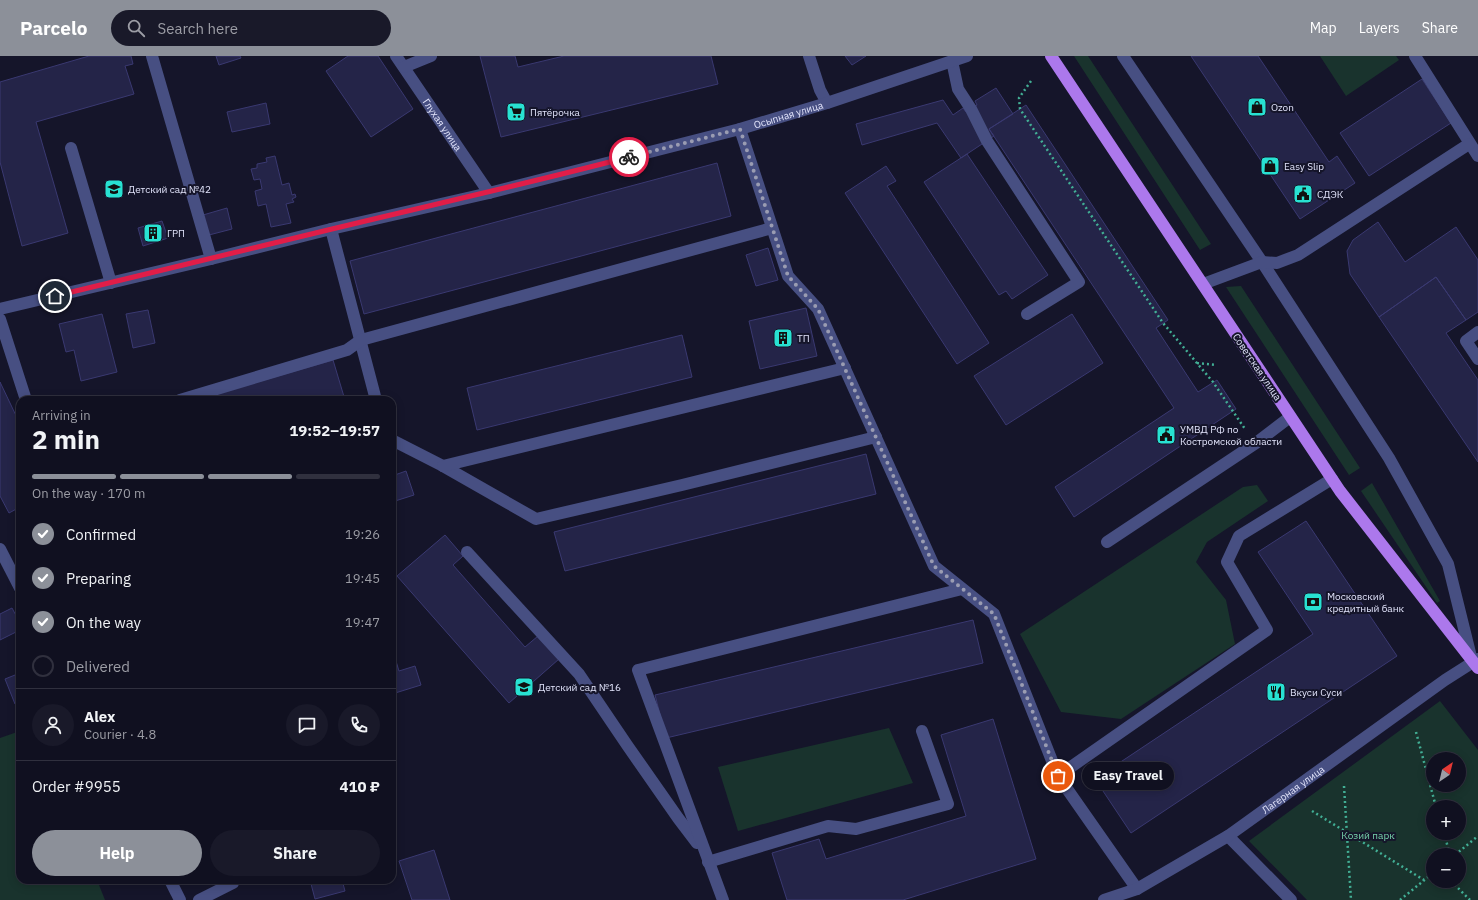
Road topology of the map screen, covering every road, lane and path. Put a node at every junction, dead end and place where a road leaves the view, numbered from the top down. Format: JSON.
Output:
{"nodes":[{"id":1,"x":152,"y":56,"type":"edge"},
{"id":2,"x":396,"y":56,"type":"edge"},
{"id":3,"x":431,"y":56,"type":"edge"},
{"id":4,"x":809,"y":56,"type":"edge"},
{"id":5,"x":967,"y":56,"type":"edge"},
{"id":6,"x":1051,"y":56,"type":"edge"},
{"id":7,"x":1123,"y":56,"type":"edge"},
{"id":8,"x":1415,"y":56,"type":"edge"},
{"id":9,"x":952,"y":61,"type":"junction"},
{"id":10,"x":404,"y":67,"type":"junction"},
{"id":11,"x":1031,"y":81,"type":"dead end"},
{"id":12,"x":827,"y":103,"type":"junction"},
{"id":13,"x":740,"y":129,"type":"junction"},
{"id":14,"x":1469,"y":144,"type":"junction"},
{"id":15,"x":71,"y":148,"type":"dead end"},
{"id":16,"x":1478,"y":156,"type":"edge"},
{"id":17,"x":489,"y":193,"type":"junction"},
{"id":18,"x":772,"y":228,"type":"junction"},
{"id":19,"x":331,"y":229,"type":"junction"},
{"id":20,"x":211,"y":259,"type":"junction"},
{"id":21,"x":1262,"y":262,"type":"junction"},
{"id":22,"x":111,"y":283,"type":"junction"},
{"id":23,"x":1202,"y":284,"type":"junction"},
{"id":24,"x":0,"y":309,"type":"edge"},
{"id":25,"x":1028,"y":314,"type":"dead end"},
{"id":26,"x":0,"y":319,"type":"edge"},
{"id":27,"x":1478,"y":332,"type":"edge"},
{"id":28,"x":360,"y":340,"type":"junction"},
{"id":29,"x":1478,"y":358,"type":"edge"},
{"id":30,"x":1197,"y":363,"type":"junction"},
{"id":31,"x":1216,"y":365,"type":"dead end"},
{"id":32,"x":845,"y":368,"type":"junction"},
{"id":33,"x":25,"y":396,"type":"edge"},
{"id":34,"x":193,"y":396,"type":"edge"},
{"id":35,"x":375,"y":396,"type":"edge"},
{"id":36,"x":1233,"y":412,"type":"dead end"},
{"id":37,"x":1290,"y":417,"type":"junction"},
{"id":38,"x":876,"y":437,"type":"junction"},
{"id":39,"x":396,"y":442,"type":"edge"},
{"id":40,"x":443,"y":466,"type":"junction"},
{"id":41,"x":1332,"y":479,"type":"junction"},
{"id":42,"x":1107,"y":542,"type":"dead end"},
{"id":43,"x":0,"y":549,"type":"edge"},
{"id":44,"x":467,"y":552,"type":"dead end"},
{"id":45,"x":16,"y":580,"type":"edge"},
{"id":46,"x":962,"y":589,"type":"junction"},
{"id":47,"x":1476,"y":663,"type":"edge"},
{"id":48,"x":922,"y":731,"type":"dead end"},
{"id":49,"x":1416,"y":732,"type":"dead end"},
{"id":50,"x":1058,"y":776,"type":"junction"},
{"id":51,"x":1344,"y":786,"type":"dead end"},
{"id":52,"x":1434,"y":800,"type":"edge"},
{"id":53,"x":1312,"y":811,"type":"dead end"},
{"id":54,"x":1347,"y":832,"type":"junction"},
{"id":55,"x":1228,"y":836,"type":"junction"},
{"id":56,"x":1478,"y":836,"type":"edge"},
{"id":57,"x":1463,"y":848,"type":"edge"},
{"id":58,"x":706,"y":857,"type":"junction"},
{"id":59,"x":1424,"y":880,"type":"joint"},
{"id":60,"x":172,"y":884,"type":"edge"},
{"id":61,"x":231,"y":884,"type":"edge"},
{"id":62,"x":1458,"y":888,"type":"edge"},
{"id":63,"x":1137,"y":889,"type":"junction"},
{"id":64,"x":180,"y":900,"type":"edge"},
{"id":65,"x":199,"y":900,"type":"edge"},
{"id":66,"x":723,"y":900,"type":"edge"},
{"id":67,"x":1104,"y":900,"type":"edge"},
{"id":68,"x":1291,"y":900,"type":"edge"},
{"id":69,"x":1351,"y":900,"type":"edge"},
{"id":70,"x":1400,"y":900,"type":"edge"},
{"id":71,"x":1470,"y":900,"type":"edge"}],
"edges":[{"from":1,"to":20,"type":"street"},
{"from":2,"to":10,"type":"street","name":"Глухая улица"},
{"from":3,"to":10,"type":"street"},
{"from":4,"to":12,"type":"street"},
{"from":5,"to":9,"type":"street","name":"Осыпная улица"},
{"from":6,"to":23,"type":"main road","name":"Советская улица"},
{"from":7,"to":21,"type":"street"},
{"from":8,"to":14,"type":"street"},
{"from":9,"to":12,"type":"street","name":"Осыпная улица"},
{"from":9,"to":25,"type":"street"},
{"from":10,"to":17,"type":"street","name":"Глухая улица"},
{"from":11,"to":30,"type":"path"},
{"from":12,"to":13,"type":"street","name":"Осыпная улица"},
{"from":13,"to":17,"type":"street","name":"Осыпная улица"},
{"from":13,"to":18,"type":"street"},
{"from":14,"to":16,"type":"street"},
{"from":14,"to":21,"type":"street"},
{"from":15,"to":22,"type":"street"},
{"from":17,"to":19,"type":"street","name":"Осыпная улица"},
{"from":18,"to":28,"type":"street"},
{"from":18,"to":32,"type":"street"},
{"from":19,"to":20,"type":"street","name":"Осыпная улица"},
{"from":19,"to":28,"type":"street"},
{"from":20,"to":22,"type":"street","name":"Осыпная улица"},
{"from":21,"to":23,"type":"street"},
{"from":21,"to":47,"type":"street"},
{"from":22,"to":24,"type":"street","name":"Осыпная улица"},
{"from":23,"to":37,"type":"main road","name":"Советская улица"},
{"from":26,"to":33,"type":"street"},
{"from":27,"to":29,"type":"street"},
{"from":28,"to":34,"type":"street"},
{"from":28,"to":35,"type":"street"},
{"from":30,"to":31,"type":"path"},
{"from":30,"to":36,"type":"path"},
{"from":32,"to":38,"type":"street"},
{"from":32,"to":40,"type":"street"},
{"from":37,"to":41,"type":"main road","name":"Советская улица"},
{"from":37,"to":42,"type":"street"},
{"from":38,"to":40,"type":"street"},
{"from":38,"to":46,"type":"street"},
{"from":39,"to":40,"type":"street"},
{"from":41,"to":47,"type":"main road","name":"Советская улица"},
{"from":41,"to":50,"type":"street"},
{"from":43,"to":45,"type":"street"},
{"from":44,"to":58,"type":"street"},
{"from":46,"to":50,"type":"street"},
{"from":46,"to":58,"type":"street"},
{"from":47,"to":55,"type":"street","name":"Лагерная улица"},
{"from":48,"to":58,"type":"street"},
{"from":49,"to":52,"type":"path"},
{"from":50,"to":63,"type":"street"},
{"from":51,"to":54,"type":"path"},
{"from":53,"to":54,"type":"path"},
{"from":54,"to":59,"type":"path"},
{"from":54,"to":69,"type":"path"},
{"from":55,"to":63,"type":"street","name":"Лагерная улица"},
{"from":55,"to":68,"type":"street"},
{"from":56,"to":57,"type":"path"},
{"from":58,"to":66,"type":"street"},
{"from":59,"to":70,"type":"path"},
{"from":60,"to":64,"type":"street"},
{"from":61,"to":65,"type":"street"},
{"from":62,"to":71,"type":"path"},
{"from":63,"to":67,"type":"street","name":"Лагерная улица"}]}
